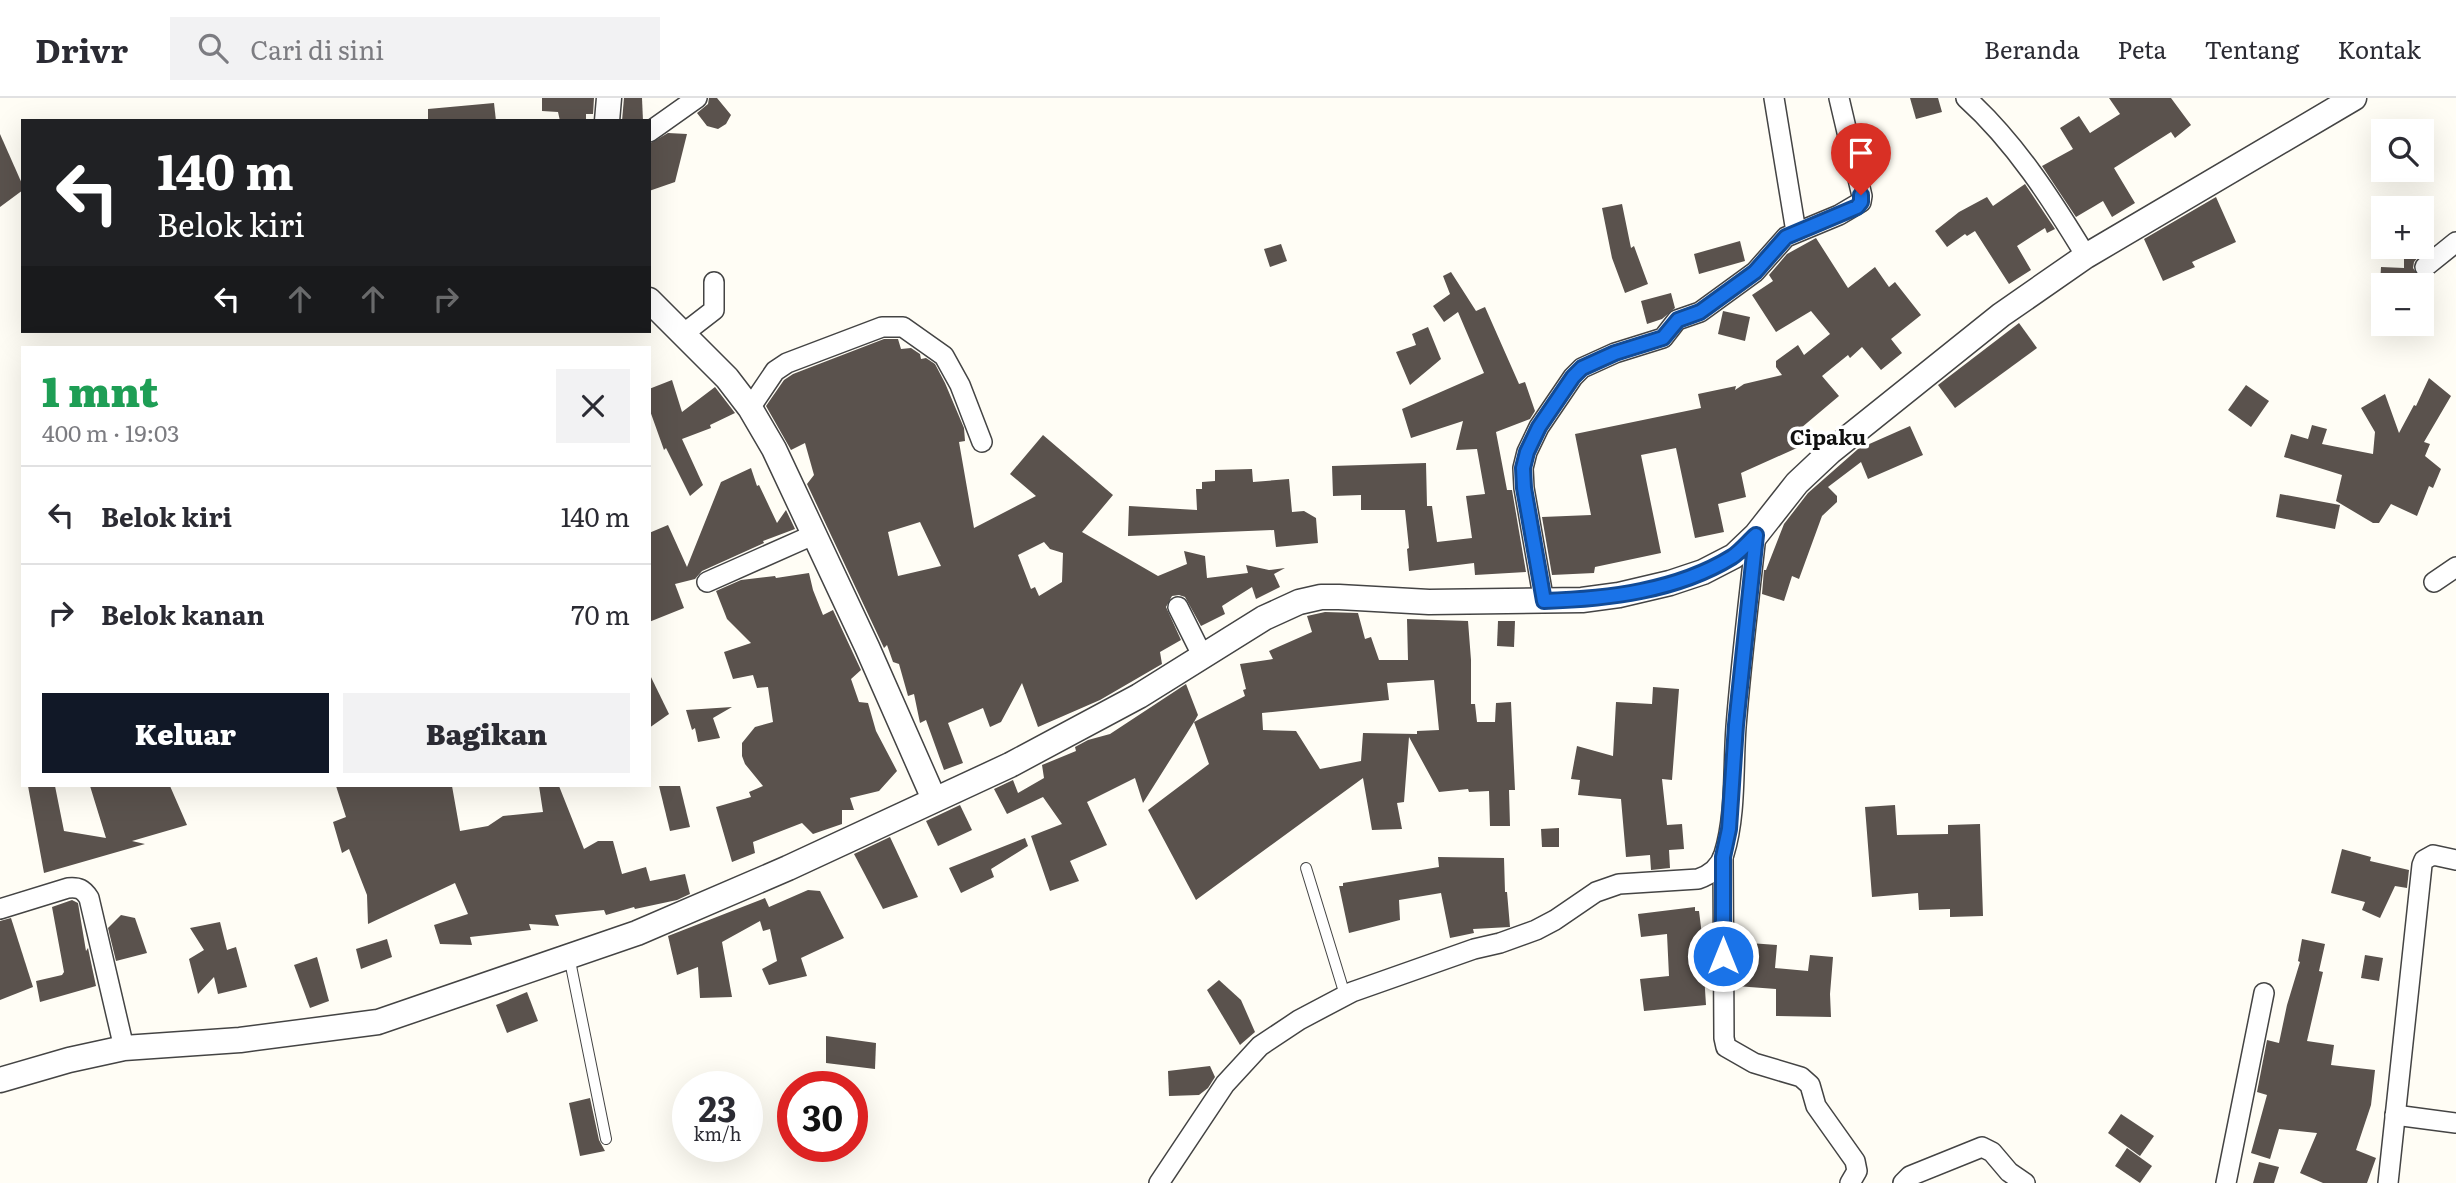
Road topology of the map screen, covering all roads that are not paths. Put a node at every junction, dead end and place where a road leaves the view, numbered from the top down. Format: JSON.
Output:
{"nodes":[{"id":1,"x":609,"y":98,"type":"edge"},
{"id":2,"x":697,"y":98,"type":"edge"},
{"id":3,"x":1774,"y":98,"type":"edge"},
{"id":4,"x":1839,"y":98,"type":"edge"},
{"id":5,"x":1966,"y":98,"type":"edge"},
{"id":6,"x":2351,"y":99,"type":"edge"},
{"id":7,"x":607,"y":119,"type":"edge"},
{"id":8,"x":651,"y":131,"type":"edge"},
{"id":9,"x":1796,"y":232,"type":"junction"},
{"id":10,"x":2453,"y":244,"type":"edge"},
{"id":11,"x":2086,"y":256,"type":"junction"},
{"id":12,"x":2425,"y":267,"type":"dead end"},
{"id":13,"x":714,"y":282,"type":"dead end"},
{"id":14,"x":651,"y":302,"type":"edge"},
{"id":15,"x":683,"y":334,"type":"junction"},
{"id":16,"x":750,"y":408,"type":"junction"},
{"id":17,"x":982,"y":442,"type":"dead end"},
{"id":18,"x":813,"y":535,"type":"junction"},
{"id":19,"x":1756,"y":535,"type":"junction"},
{"id":20,"x":2456,"y":567,"type":"edge"},
{"id":21,"x":707,"y":582,"type":"dead end"},
{"id":22,"x":2434,"y":582,"type":"dead end"},
{"id":23,"x":1544,"y":601,"type":"junction"},
{"id":24,"x":1178,"y":607,"type":"dead end"},
{"id":25,"x":1203,"y":657,"type":"junction"},
{"id":26,"x":934,"y":799,"type":"junction"},
{"id":27,"x":1723,"y":857,"type":"junction"},
{"id":28,"x":2456,"y":860,"type":"edge"},
{"id":29,"x":1306,"y":868,"type":"dead end"},
{"id":30,"x":0,"y":909,"type":"edge"},
{"id":31,"x":569,"y":956,"type":"junction"},
{"id":32,"x":2264,"y":993,"type":"dead end"},
{"id":33,"x":1345,"y":995,"type":"junction"},
{"id":34,"x":124,"y":1048,"type":"junction"},
{"id":35,"x":0,"y":1080,"type":"edge"},
{"id":36,"x":2395,"y":1115,"type":"junction"},
{"id":37,"x":2456,"y":1123,"type":"edge"},
{"id":38,"x":606,"y":1139,"type":"dead end"},
{"id":39,"x":1160,"y":1183,"type":"edge"},
{"id":40,"x":1850,"y":1183,"type":"edge"},
{"id":41,"x":1903,"y":1183,"type":"edge"},
{"id":42,"x":2025,"y":1183,"type":"edge"},
{"id":43,"x":2226,"y":1183,"type":"edge"},
{"id":44,"x":2388,"y":1183,"type":"edge"}],
"edges":[{"from":1,"to":7,"type":"street"},
{"from":2,"to":8,"type":"street"},
{"from":3,"to":9,"type":"street"},
{"from":4,"to":9,"type":"street"},
{"from":5,"to":11,"type":"street"},
{"from":6,"to":11,"type":"street"},
{"from":9,"to":23,"type":"street"},
{"from":10,"to":12,"type":"street"},
{"from":11,"to":19,"type":"street"},
{"from":13,"to":15,"type":"street"},
{"from":14,"to":15,"type":"street"},
{"from":15,"to":16,"type":"street"},
{"from":16,"to":17,"type":"street"},
{"from":16,"to":18,"type":"street"},
{"from":18,"to":21,"type":"street"},
{"from":18,"to":26,"type":"street"},
{"from":19,"to":23,"type":"street"},
{"from":19,"to":27,"type":"street"},
{"from":20,"to":22,"type":"street"},
{"from":23,"to":25,"type":"street"},
{"from":24,"to":25,"type":"street"},
{"from":25,"to":26,"type":"street"},
{"from":26,"to":31,"type":"street"},
{"from":27,"to":33,"type":"street"},
{"from":27,"to":40,"type":"street"},
{"from":28,"to":36,"type":"street"},
{"from":29,"to":33,"type":"lane"},
{"from":30,"to":34,"type":"street"},
{"from":31,"to":34,"type":"street"},
{"from":31,"to":38,"type":"lane"},
{"from":32,"to":43,"type":"street"},
{"from":33,"to":39,"type":"street"},
{"from":34,"to":35,"type":"street"},
{"from":36,"to":37,"type":"street"},
{"from":36,"to":44,"type":"street"},
{"from":41,"to":42,"type":"street"}]}
